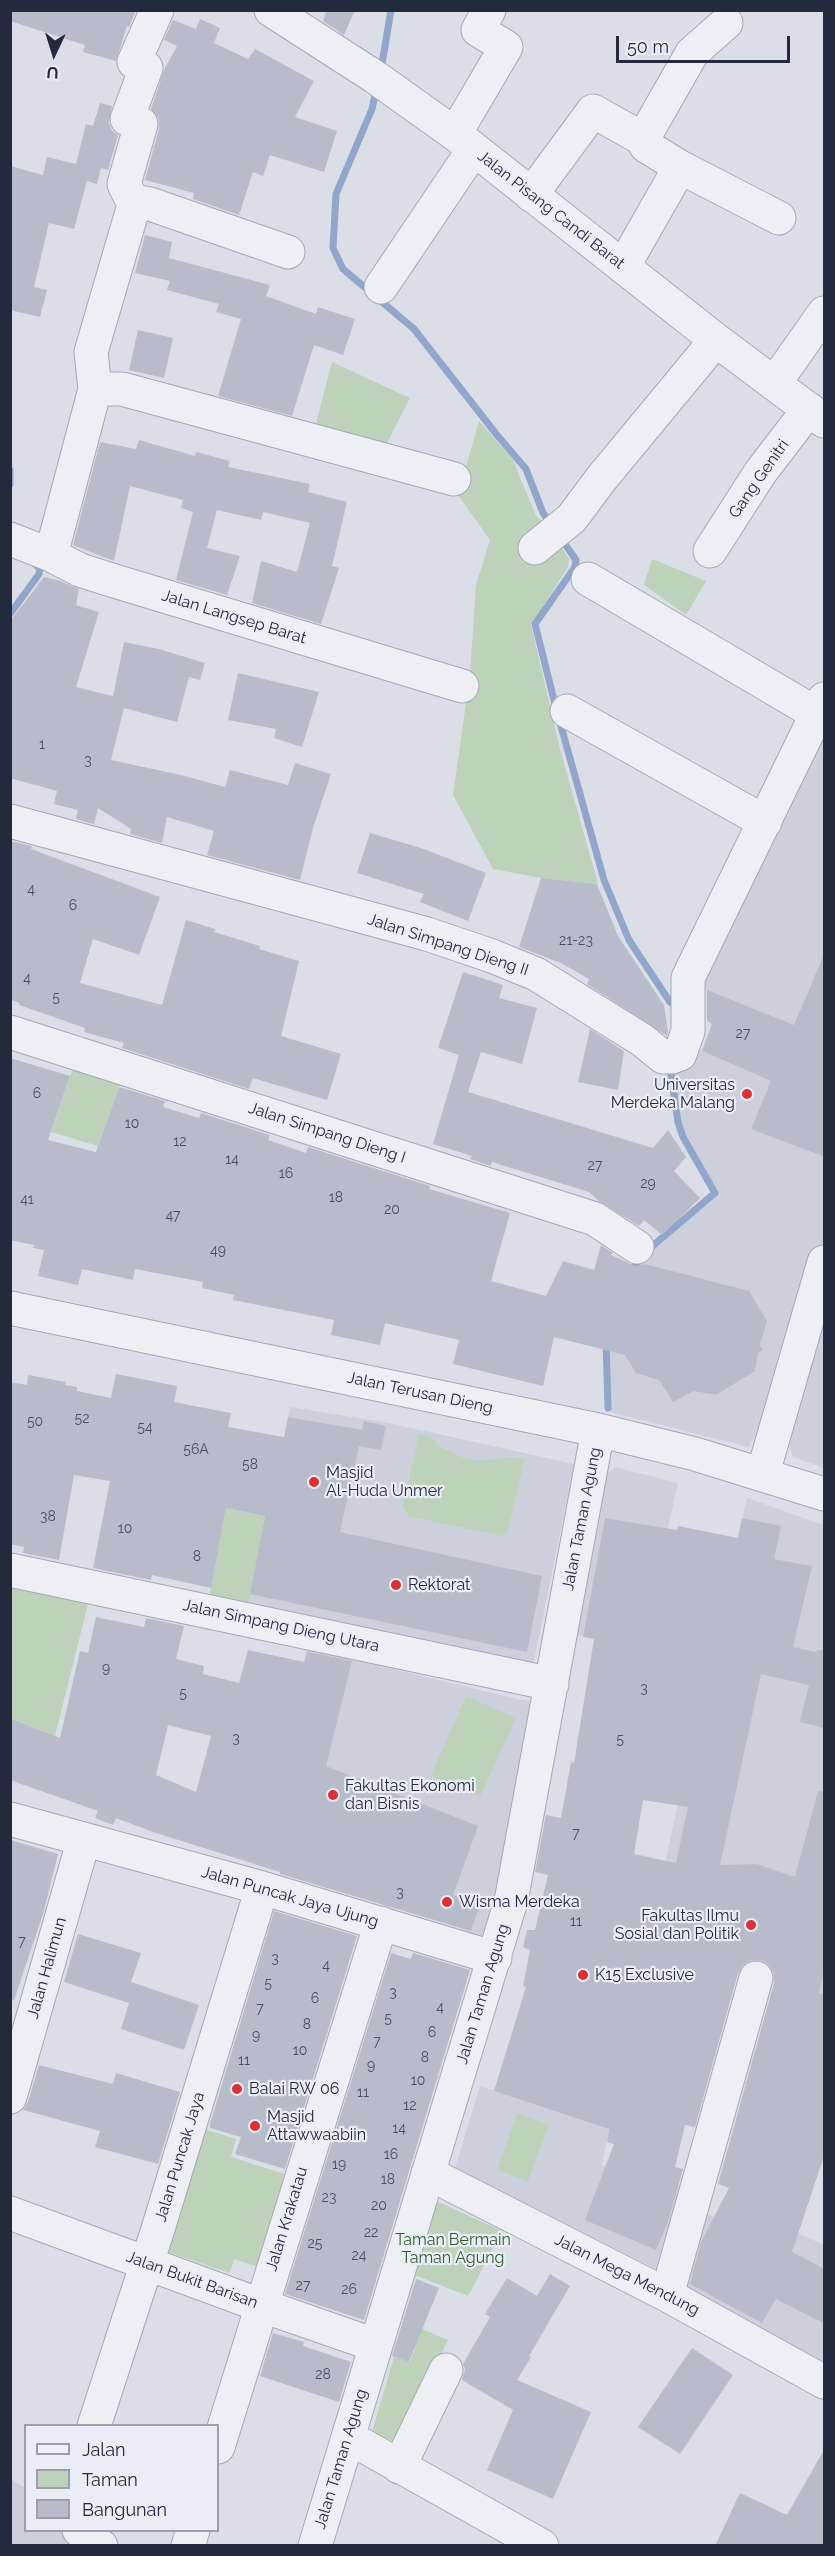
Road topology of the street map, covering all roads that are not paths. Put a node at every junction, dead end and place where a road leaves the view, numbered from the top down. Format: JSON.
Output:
{"nodes":[{"id":1,"x":157,"y":10,"type":"edge"},
{"id":2,"x":489,"y":10,"type":"edge"},
{"id":3,"x":283,"y":14,"type":"edge"},
{"id":4,"x":726,"y":23,"type":"dead end"},
{"id":5,"x":643,"y":139,"type":"junction"},
{"id":6,"x":464,"y":142,"type":"junction"},
{"id":7,"x":680,"y":167,"type":"junction"},
{"id":8,"x":531,"y":195,"type":"junction"},
{"id":9,"x":135,"y":206,"type":"junction"},
{"id":10,"x":779,"y":218,"type":"dead end"},
{"id":11,"x":288,"y":252,"type":"dead end"},
{"id":12,"x":623,"y":267,"type":"junction"},
{"id":13,"x":381,"y":287,"type":"dead end"},
{"id":14,"x":825,"y":313,"type":"edge"},
{"id":15,"x":716,"y":340,"type":"junction"},
{"id":16,"x":774,"y":384,"type":"junction"},
{"id":17,"x":95,"y":389,"type":"junction"},
{"id":18,"x":817,"y":415,"type":"edge"},
{"id":19,"x":454,"y":479,"type":"dead end"},
{"id":20,"x":550,"y":535,"type":"dead end"},
{"id":21,"x":10,"y":539,"type":"edge"},
{"id":22,"x":710,"y":551,"type":"dead end"},
{"id":23,"x":51,"y":555,"type":"junction"},
{"id":24,"x":588,"y":579,"type":"dead end"},
{"id":25,"x":462,"y":686,"type":"dead end"},
{"id":26,"x":821,"y":706,"type":"edge"},
{"id":27,"x":567,"y":711,"type":"dead end"},
{"id":28,"x":10,"y":821,"type":"edge"},
{"id":29,"x":765,"y":822,"type":"junction"},
{"id":30,"x":10,"y":1032,"type":"edge"},
{"id":31,"x":637,"y":1247,"type":"dead end"},
{"id":32,"x":825,"y":1262,"type":"edge"},
{"id":33,"x":10,"y":1308,"type":"edge"},
{"id":34,"x":598,"y":1430,"type":"junction"},
{"id":35,"x":764,"y":1473,"type":"junction"},
{"id":36,"x":825,"y":1494,"type":"edge"},
{"id":37,"x":10,"y":1570,"type":"edge"},
{"id":38,"x":552,"y":1684,"type":"junction"},
{"id":39,"x":10,"y":1819,"type":"edge"},
{"id":40,"x":84,"y":1839,"type":"junction"},
{"id":41,"x":262,"y":1888,"type":"junction"},
{"id":42,"x":381,"y":1923,"type":"junction"},
{"id":43,"x":495,"y":1958,"type":"junction"},
{"id":44,"x":756,"y":1978,"type":"dead end"},
{"id":45,"x":10,"y":2097,"type":"edge"},
{"id":46,"x":428,"y":2173,"type":"junction"},
{"id":47,"x":10,"y":2213,"type":"edge"},
{"id":48,"x":146,"y":2263,"type":"junction"},
{"id":49,"x":667,"y":2295,"type":"junction"},
{"id":50,"x":260,"y":2306,"type":"junction"},
{"id":51,"x":375,"y":2345,"type":"junction"},
{"id":52,"x":446,"y":2370,"type":"dead end"},
{"id":53,"x":825,"y":2382,"type":"edge"},
{"id":54,"x":95,"y":2424,"type":"edge"},
{"id":55,"x":348,"y":2437,"type":"junction"},
{"id":56,"x":219,"y":2444,"type":"edge"},
{"id":57,"x":399,"y":2467,"type":"junction"},
{"id":58,"x":82,"y":2532,"type":"edge"},
{"id":59,"x":101,"y":2546,"type":"edge"},
{"id":60,"x":315,"y":2546,"type":"edge"},
{"id":61,"x":542,"y":2546,"type":"edge"}],
"edges":[{"from":1,"to":9,"type":"street"},
{"from":2,"to":6,"type":"street"},
{"from":3,"to":6,"type":"street","name":"Jalan Pisang Candi Barat"},
{"from":4,"to":5,"type":"street"},
{"from":5,"to":7,"type":"street"},
{"from":5,"to":8,"type":"street"},
{"from":6,"to":8,"type":"street","name":"Jalan Pisang Candi Barat"},
{"from":6,"to":13,"type":"street"},
{"from":7,"to":10,"type":"street"},
{"from":7,"to":12,"type":"street"},
{"from":8,"to":12,"type":"street","name":"Jalan Pisang Candi Barat"},
{"from":9,"to":11,"type":"street"},
{"from":9,"to":17,"type":"street"},
{"from":12,"to":15,"type":"street","name":"Jalan Pisang Candi Barat"},
{"from":14,"to":16,"type":"street"},
{"from":15,"to":16,"type":"street","name":"Jalan Pisang Candi Barat"},
{"from":15,"to":20,"type":"street"},
{"from":16,"to":18,"type":"street","name":"Jalan Pisang Candi Barat"},
{"from":17,"to":19,"type":"street"},
{"from":17,"to":23,"type":"street"},
{"from":18,"to":22,"type":"street","name":"Gang Genitri"},
{"from":21,"to":23,"type":"street","name":"Jalan Langsep Barat"},
{"from":23,"to":25,"type":"street","name":"Jalan Langsep Barat"},
{"from":24,"to":26,"type":"street"},
{"from":26,"to":29,"type":"street","name":"Jalan Simpang Dieng II"},
{"from":27,"to":29,"type":"street"},
{"from":28,"to":29,"type":"street","name":"Jalan Simpang Dieng II"},
{"from":30,"to":31,"type":"street","name":"Jalan Simpang Dieng I"},
{"from":32,"to":35,"type":"street"},
{"from":33,"to":34,"type":"street","name":"Jalan Terusan Dieng"},
{"from":34,"to":35,"type":"street","name":"Jalan Terusan Dieng"},
{"from":34,"to":38,"type":"street","name":"Jalan Taman Agung"},
{"from":35,"to":36,"type":"street","name":"Jalan Terusan Dieng"},
{"from":37,"to":38,"type":"street","name":"Jalan Simpang Dieng Utara"},
{"from":38,"to":43,"type":"street","name":"Jalan Taman Agung"},
{"from":39,"to":40,"type":"street","name":"Jalan Puncak Jaya Ujung"},
{"from":40,"to":41,"type":"street","name":"Jalan Puncak Jaya Ujung"},
{"from":40,"to":45,"type":"street","name":"Jalan Halimun"},
{"from":41,"to":42,"type":"street","name":"Jalan Puncak Jaya Ujung"},
{"from":41,"to":48,"type":"street","name":"Jalan Puncak Jaya"},
{"from":42,"to":43,"type":"street","name":"Jalan Puncak Jaya Ujung"},
{"from":42,"to":50,"type":"street","name":"Jalan Krakatau"},
{"from":43,"to":46,"type":"street","name":"Jalan Taman Agung"},
{"from":44,"to":49,"type":"street"},
{"from":46,"to":49,"type":"street","name":"Jalan Mega Mendung"},
{"from":46,"to":51,"type":"street","name":"Jalan Taman Agung"},
{"from":47,"to":48,"type":"street","name":"Jalan Bukit Barisan"},
{"from":48,"to":50,"type":"street","name":"Jalan Bukit Barisan"},
{"from":48,"to":54,"type":"street","name":"Jalan Puncak Jaya"},
{"from":49,"to":53,"type":"street","name":"Jalan Mega Mendung"},
{"from":50,"to":51,"type":"street","name":"Jalan Bukit Barisan"},
{"from":50,"to":56,"type":"street","name":"Jalan Krakatau"},
{"from":51,"to":55,"type":"street","name":"Jalan Taman Agung"},
{"from":52,"to":57,"type":"street"},
{"from":55,"to":57,"type":"street"},
{"from":55,"to":60,"type":"street","name":"Jalan Taman Agung"},
{"from":57,"to":61,"type":"street"},
{"from":58,"to":59,"type":"street"}]}
